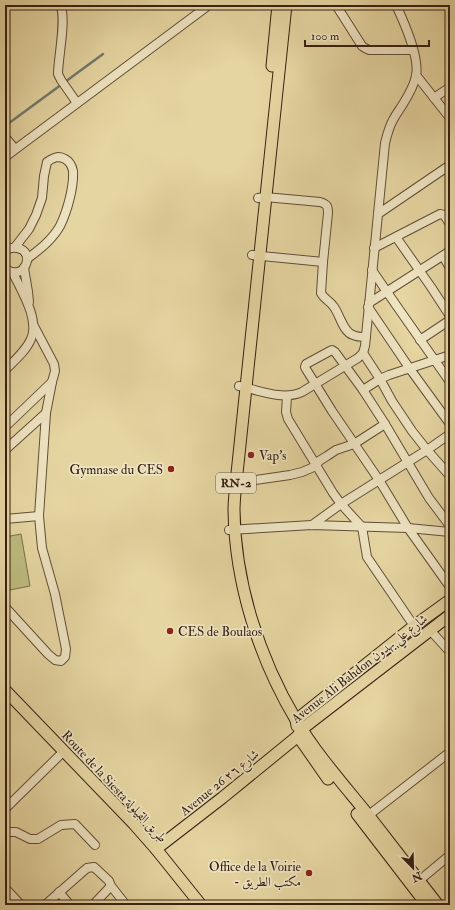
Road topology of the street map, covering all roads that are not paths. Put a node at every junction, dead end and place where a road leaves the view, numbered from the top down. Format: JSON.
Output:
{"nodes":[{"id":1,"x":60,"y":5,"type":"edge"},
{"id":2,"x":210,"y":5,"type":"edge"},
{"id":3,"x":278,"y":5,"type":"edge"},
{"id":4,"x":286,"y":5,"type":"edge"},
{"id":5,"x":336,"y":5,"type":"edge"},
{"id":6,"x":396,"y":5,"type":"edge"},
{"id":7,"x":413,"y":50,"type":"junction"},
{"id":8,"x":416,"y":75,"type":"junction"},
{"id":9,"x":450,"y":87,"type":"edge"},
{"id":10,"x":434,"y":98,"type":"junction"},
{"id":11,"x":77,"y":103,"type":"junction"},
{"id":12,"x":450,"y":118,"type":"edge"},
{"id":13,"x":6,"y":138,"type":"edge"},
{"id":14,"x":15,"y":149,"type":"junction"},
{"id":15,"x":5,"y":157,"type":"edge"},
{"id":16,"x":450,"y":165,"type":"edge"},
{"id":17,"x":262,"y":197,"type":"junction"},
{"id":18,"x":378,"y":214,"type":"junction"},
{"id":19,"x":450,"y":224,"type":"edge"},
{"id":20,"x":396,"y":237,"type":"junction"},
{"id":21,"x":15,"y":247,"type":"junction"},
{"id":22,"x":374,"y":248,"type":"junction"},
{"id":23,"x":5,"y":251,"type":"edge"},
{"id":24,"x":450,"y":251,"type":"edge"},
{"id":25,"x":256,"y":255,"type":"junction"},
{"id":26,"x":442,"y":256,"type":"junction"},
{"id":27,"x":27,"y":259,"type":"junction"},
{"id":28,"x":323,"y":262,"type":"junction"},
{"id":29,"x":5,"y":268,"type":"edge"},
{"id":30,"x":24,"y":268,"type":"junction"},
{"id":31,"x":450,"y":268,"type":"edge"},
{"id":32,"x":372,"y":270,"type":"junction"},
{"id":33,"x":419,"y":270,"type":"junction"},
{"id":34,"x":13,"y":273,"type":"junction"},
{"id":35,"x":386,"y":291,"type":"junction"},
{"id":36,"x":29,"y":305,"type":"junction"},
{"id":37,"x":369,"y":305,"type":"junction"},
{"id":38,"x":450,"y":316,"type":"edge"},
{"id":39,"x":450,"y":320,"type":"edge"},
{"id":40,"x":34,"y":326,"type":"junction"},
{"id":41,"x":366,"y":338,"type":"junction"},
{"id":42,"x":420,"y":340,"type":"junction"},
{"id":43,"x":363,"y":353,"type":"junction"},
{"id":44,"x":450,"y":355,"type":"edge"},
{"id":45,"x":434,"y":360,"type":"junction"},
{"id":46,"x":346,"y":366,"type":"junction"},
{"id":47,"x":410,"y":368,"type":"junction"},
{"id":48,"x":5,"y":370,"type":"edge"},
{"id":49,"x":380,"y":379,"type":"junction"},
{"id":50,"x":52,"y":382,"type":"junction"},
{"id":51,"x":450,"y":382,"type":"edge"},
{"id":52,"x":316,"y":384,"type":"junction"},
{"id":53,"x":242,"y":387,"type":"junction"},
{"id":54,"x":363,"y":390,"type":"junction"},
{"id":55,"x":287,"y":396,"type":"junction"},
{"id":56,"x":46,"y":413,"type":"junction"},
{"id":57,"x":386,"y":424,"type":"junction"},
{"id":58,"x":450,"y":424,"type":"edge"},
{"id":59,"x":5,"y":426,"type":"edge"},
{"id":60,"x":450,"y":434,"type":"edge"},
{"id":61,"x":354,"y":444,"type":"junction"},
{"id":62,"x":5,"y":450,"type":"edge"},
{"id":63,"x":427,"y":450,"type":"junction"},
{"id":64,"x":408,"y":462,"type":"junction"},
{"id":65,"x":316,"y":466,"type":"junction"},
{"id":66,"x":450,"y":476,"type":"edge"},
{"id":67,"x":378,"y":480,"type":"junction"},
{"id":68,"x":233,"y":483,"type":"junction"},
{"id":69,"x":341,"y":504,"type":"junction"},
{"id":70,"x":39,"y":516,"type":"junction"},
{"id":71,"x":5,"y":519,"type":"edge"},
{"id":72,"x":312,"y":525,"type":"junction"},
{"id":73,"x":450,"y":526,"type":"edge"},
{"id":74,"x":362,"y":527,"type":"junction"},
{"id":75,"x":408,"y":528,"type":"junction"},
{"id":76,"x":232,"y":530,"type":"junction"},
{"id":77,"x":450,"y":532,"type":"edge"},
{"id":78,"x":450,"y":587,"type":"edge"},
{"id":79,"x":450,"y":600,"type":"edge"},
{"id":80,"x":5,"y":607,"type":"edge"},
{"id":81,"x":450,"y":615,"type":"edge"},
{"id":82,"x":414,"y":626,"type":"junction"},
{"id":83,"x":430,"y":630,"type":"junction"},
{"id":84,"x":450,"y":652,"type":"edge"},
{"id":85,"x":5,"y":690,"type":"edge"},
{"id":86,"x":299,"y":728,"type":"junction"},
{"id":87,"x":64,"y":751,"type":"junction"},
{"id":88,"x":450,"y":752,"type":"edge"},
{"id":89,"x":5,"y":809,"type":"edge"},
{"id":90,"x":365,"y":818,"type":"junction"},
{"id":91,"x":5,"y":830,"type":"edge"},
{"id":92,"x":95,"y":845,"type":"dead end"},
{"id":93,"x":156,"y":849,"type":"junction"},
{"id":94,"x":450,"y":855,"type":"edge"},
{"id":95,"x":416,"y":884,"type":"junction"},
{"id":96,"x":111,"y":886,"type":"junction"},
{"id":97,"x":5,"y":888,"type":"edge"},
{"id":98,"x":59,"y":892,"type":"junction"},
{"id":99,"x":21,"y":905,"type":"edge"},
{"id":100,"x":45,"y":905,"type":"edge"},
{"id":101,"x":70,"y":905,"type":"edge"},
{"id":102,"x":93,"y":905,"type":"edge"},
{"id":103,"x":126,"y":905,"type":"edge"},
{"id":104,"x":201,"y":905,"type":"edge"},
{"id":105,"x":427,"y":905,"type":"edge"},
{"id":106,"x":438,"y":905,"type":"edge"}],
"edges":[{"from":1,"to":11,"type":"street"},
{"from":2,"to":11,"type":"street"},
{"from":3,"to":17,"type":"main road","number":"RN-2"},
{"from":4,"to":17,"type":"main road","number":"RN-2"},
{"from":5,"to":7,"type":"street"},
{"from":6,"to":7,"type":"street"},
{"from":7,"to":8,"type":"street"},
{"from":8,"to":10,"type":"street"},
{"from":8,"to":18,"type":"street"},
{"from":9,"to":10,"type":"street"},
{"from":10,"to":12,"type":"street"},
{"from":11,"to":14,"type":"street"},
{"from":13,"to":14,"type":"street"},
{"from":14,"to":15,"type":"street"},
{"from":16,"to":18,"type":"street"},
{"from":17,"to":25,"type":"main road","number":"RN-2"},
{"from":17,"to":28,"type":"street"},
{"from":18,"to":22,"type":"street"},
{"from":19,"to":20,"type":"street"},
{"from":20,"to":22,"type":"street"},
{"from":20,"to":33,"type":"street"},
{"from":21,"to":23,"type":"street"},
{"from":21,"to":27,"type":"street"},
{"from":21,"to":27,"type":"street"},
{"from":22,"to":32,"type":"street"},
{"from":24,"to":26,"type":"street"},
{"from":25,"to":28,"type":"street"},
{"from":25,"to":53,"type":"main road","number":"RN-2"},
{"from":26,"to":31,"type":"street"},
{"from":26,"to":33,"type":"street"},
{"from":27,"to":30,"type":"street"},
{"from":28,"to":41,"type":"street"},
{"from":29,"to":34,"type":"street"},
{"from":30,"to":34,"type":"street"},
{"from":30,"to":36,"type":"street"},
{"from":32,"to":35,"type":"street"},
{"from":32,"to":37,"type":"street"},
{"from":33,"to":35,"type":"street"},
{"from":33,"to":38,"type":"street"},
{"from":34,"to":36,"type":"street"},
{"from":35,"to":37,"type":"street"},
{"from":35,"to":42,"type":"street"},
{"from":36,"to":40,"type":"street"},
{"from":37,"to":41,"type":"street"},
{"from":37,"to":47,"type":"street"},
{"from":39,"to":42,"type":"street"},
{"from":40,"to":48,"type":"street"},
{"from":40,"to":50,"type":"street"},
{"from":41,"to":43,"type":"street"},
{"from":42,"to":45,"type":"street"},
{"from":43,"to":46,"type":"street"},
{"from":43,"to":49,"type":"street"},
{"from":44,"to":45,"type":"street"},
{"from":45,"to":47,"type":"street"},
{"from":45,"to":51,"type":"street"},
{"from":46,"to":52,"type":"street"},
{"from":46,"to":52,"type":"street"},
{"from":46,"to":54,"type":"street"},
{"from":47,"to":49,"type":"street"},
{"from":47,"to":58,"type":"street"},
{"from":49,"to":54,"type":"street"},
{"from":49,"to":63,"type":"street"},
{"from":50,"to":56,"type":"street"},
{"from":50,"to":59,"type":"street"},
{"from":52,"to":55,"type":"street"},
{"from":52,"to":61,"type":"street"},
{"from":53,"to":55,"type":"street"},
{"from":53,"to":68,"type":"main road","number":"RN-2"},
{"from":54,"to":57,"type":"street"},
{"from":55,"to":65,"type":"street"},
{"from":56,"to":62,"type":"street"},
{"from":56,"to":70,"type":"street"},
{"from":57,"to":61,"type":"street"},
{"from":57,"to":64,"type":"street"},
{"from":60,"to":63,"type":"street"},
{"from":61,"to":65,"type":"street"},
{"from":61,"to":67,"type":"street"},
{"from":63,"to":64,"type":"street"},
{"from":63,"to":66,"type":"street"},
{"from":64,"to":67,"type":"street"},
{"from":64,"to":73,"type":"street"},
{"from":65,"to":68,"type":"street"},
{"from":65,"to":69,"type":"street"},
{"from":67,"to":69,"type":"street"},
{"from":67,"to":75,"type":"street"},
{"from":68,"to":76,"type":"main road","number":"RN-2"},
{"from":69,"to":72,"type":"street"},
{"from":69,"to":74,"type":"street"},
{"from":70,"to":71,"type":"street"},
{"from":70,"to":80,"type":"street"},
{"from":72,"to":74,"type":"street"},
{"from":72,"to":76,"type":"street"},
{"from":74,"to":75,"type":"street"},
{"from":74,"to":82,"type":"street"},
{"from":75,"to":77,"type":"street"},
{"from":75,"to":78,"type":"street"},
{"from":76,"to":86,"type":"main road","number":"RN-2"},
{"from":76,"to":86,"type":"main road","number":"RN-2"},
{"from":79,"to":82,"type":"main road","name":"Avenue Ali Bahdon شارع علي بهدون"},
{"from":81,"to":83,"type":"main road","name":"Avenue Ali Bahdon شارع علي بهدون"},
{"from":82,"to":86,"type":"main road","name":"Avenue Ali Bahdon شارع علي بهدون"},
{"from":83,"to":84,"type":"street"},
{"from":83,"to":86,"type":"main road","name":"Avenue Ali Bahdon شارع علي بهدون"},
{"from":85,"to":87,"type":"main road","name":"Route de la Siesta طريق القيلولة"},
{"from":86,"to":90,"type":"main road","number":"RN-2"},
{"from":86,"to":93,"type":"main road","name":"Avenue 26 شارع ٢٦"},
{"from":87,"to":89,"type":"street"},
{"from":87,"to":93,"type":"main road","name":"Route de la Siesta طريق القيلولة"},
{"from":88,"to":90,"type":"street"},
{"from":90,"to":95,"type":"main road","number":"RN-2"},
{"from":91,"to":92,"type":"street"},
{"from":93,"to":104,"type":"main road","name":"Route de la Siesta طريق القيلولة"},
{"from":94,"to":95,"type":"street"},
{"from":95,"to":105,"type":"main road","number":"RN-2"},
{"from":95,"to":106,"type":"main road","number":"RN-2"},
{"from":96,"to":98,"type":"street"},
{"from":96,"to":102,"type":"street"},
{"from":96,"to":103,"type":"street"},
{"from":97,"to":99,"type":"street"},
{"from":98,"to":100,"type":"street"},
{"from":98,"to":101,"type":"street"}]}
